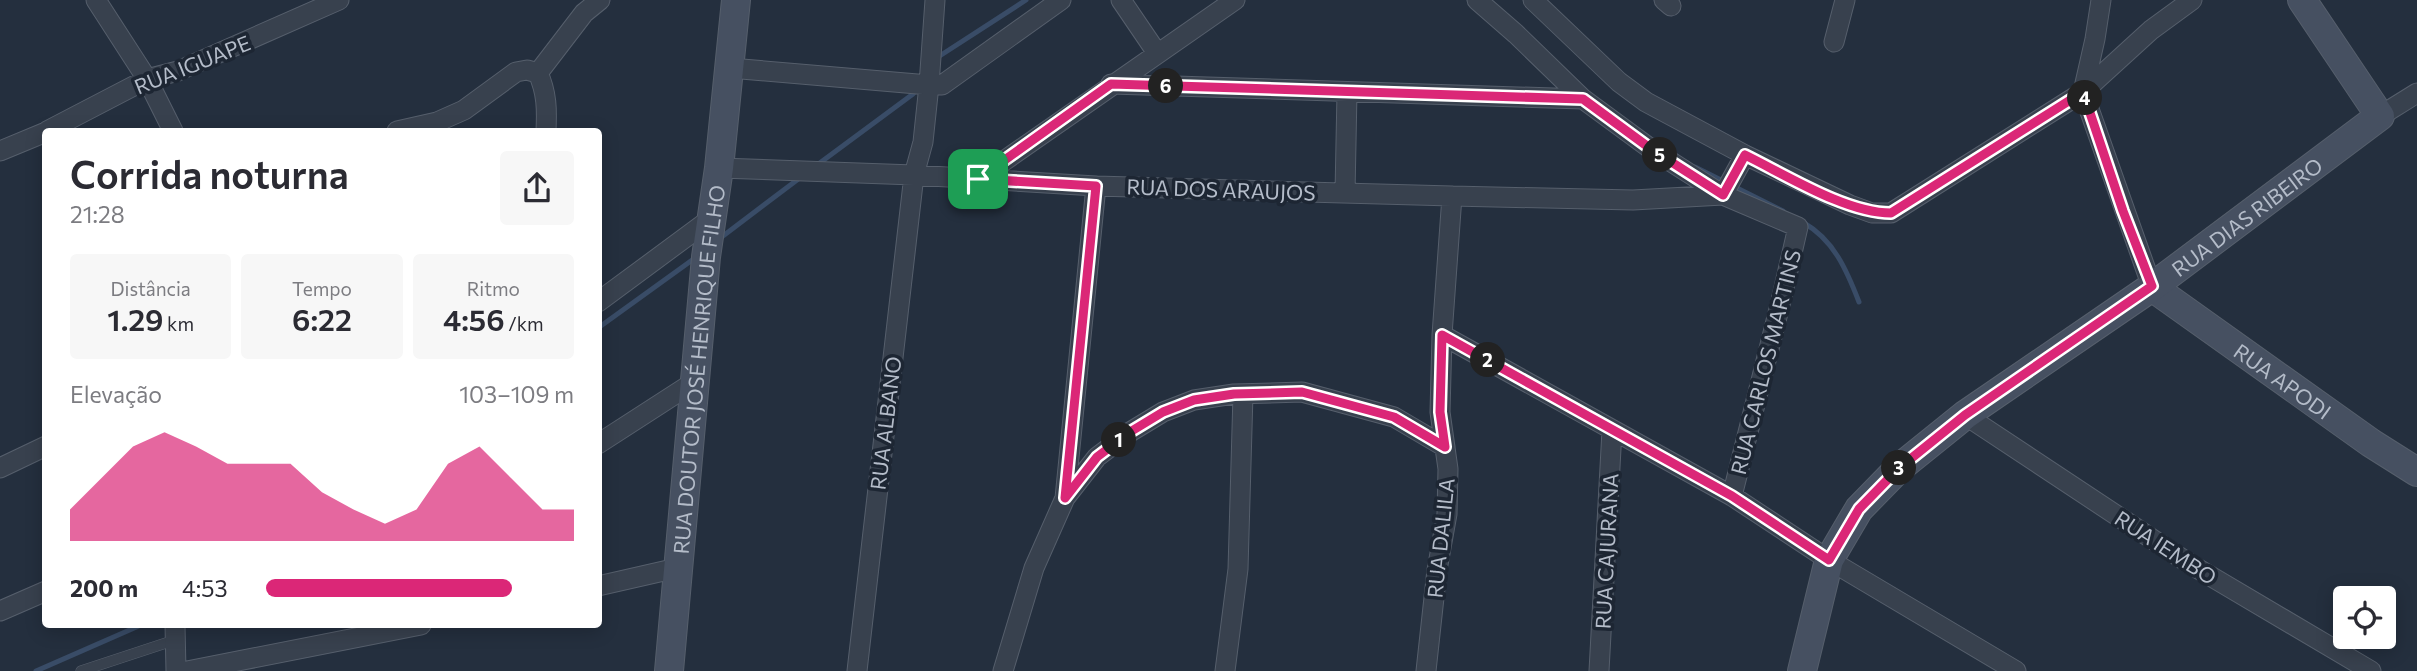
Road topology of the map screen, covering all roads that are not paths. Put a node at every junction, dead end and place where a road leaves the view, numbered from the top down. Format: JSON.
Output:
{"nodes":[{"id":1,"x":96,"y":0,"type":"edge"},
{"id":2,"x":339,"y":0,"type":"edge"},
{"id":3,"x":600,"y":0,"type":"edge"},
{"id":4,"x":736,"y":0,"type":"edge"},
{"id":5,"x":935,"y":0,"type":"edge"},
{"id":6,"x":1061,"y":0,"type":"edge"},
{"id":7,"x":1121,"y":0,"type":"edge"},
{"id":8,"x":1235,"y":0,"type":"edge"},
{"id":9,"x":1477,"y":0,"type":"edge"},
{"id":10,"x":1533,"y":0,"type":"edge"},
{"id":11,"x":1844,"y":0,"type":"edge"},
{"id":12,"x":2101,"y":0,"type":"edge"},
{"id":13,"x":2192,"y":0,"type":"edge"},
{"id":14,"x":2302,"y":0,"type":"edge"},
{"id":15,"x":1834,"y":42,"type":"dead end"},
{"id":16,"x":1157,"y":53,"type":"junction"},
{"id":17,"x":730,"y":68,"type":"junction"},
{"id":18,"x":538,"y":73,"type":"junction"},
{"id":19,"x":925,"y":78,"type":"junction"},
{"id":20,"x":146,"y":79,"type":"junction"},
{"id":21,"x":1111,"y":84,"type":"junction"},
{"id":22,"x":1347,"y":92,"type":"junction"},
{"id":23,"x":2083,"y":92,"type":"junction"},
{"id":24,"x":2417,"y":93,"type":"edge"},
{"id":25,"x":1583,"y":99,"type":"junction"},
{"id":26,"x":2380,"y":116,"type":"junction"},
{"id":27,"x":54,"y":128,"type":"edge"},
{"id":28,"x":171,"y":128,"type":"edge"},
{"id":29,"x":410,"y":128,"type":"edge"},
{"id":30,"x":546,"y":128,"type":"edge"},
{"id":31,"x":42,"y":134,"type":"edge"},
{"id":32,"x":0,"y":151,"type":"edge"},
{"id":33,"x":1744,"y":159,"type":"junction"},
{"id":34,"x":719,"y":168,"type":"junction"},
{"id":35,"x":914,"y":175,"type":"junction"},
{"id":36,"x":978,"y":179,"type":"junction"},
{"id":37,"x":1096,"y":186,"type":"junction"},
{"id":38,"x":1726,"y":191,"type":"junction"},
{"id":39,"x":1345,"y":193,"type":"junction"},
{"id":40,"x":1452,"y":196,"type":"junction"},
{"id":41,"x":707,"y":239,"type":"junction"},
{"id":42,"x":2152,"y":286,"type":"junction"},
{"id":43,"x":602,"y":300,"type":"edge"},
{"id":44,"x":1442,"y":335,"type":"junction"},
{"id":45,"x":694,"y":382,"type":"junction"},
{"id":46,"x":1242,"y":394,"type":"junction"},
{"id":47,"x":1965,"y":415,"type":"junction"},
{"id":48,"x":1612,"y":430,"type":"junction"},
{"id":49,"x":602,"y":441,"type":"edge"},
{"id":50,"x":1445,"y":447,"type":"junction"},
{"id":51,"x":42,"y":448,"type":"edge"},
{"id":52,"x":0,"y":468,"type":"edge"},
{"id":53,"x":2417,"y":472,"type":"edge"},
{"id":54,"x":1732,"y":496,"type":"junction"},
{"id":55,"x":1065,"y":498,"type":"junction"},
{"id":56,"x":1829,"y":560,"type":"junction"},
{"id":57,"x":677,"y":568,"type":"junction"},
{"id":58,"x":602,"y":585,"type":"edge"},
{"id":59,"x":42,"y":593,"type":"edge"},
{"id":60,"x":0,"y":611,"type":"edge"},
{"id":61,"x":340,"y":628,"type":"edge"},
{"id":62,"x":407,"y":628,"type":"edge"},
{"id":63,"x":175,"y":633,"type":"edge"},
{"id":64,"x":313,"y":648,"type":"junction"},
{"id":65,"x":2004,"y":667,"type":"edge"},
{"id":66,"x":81,"y":671,"type":"edge"},
{"id":67,"x":176,"y":671,"type":"edge"},
{"id":68,"x":187,"y":671,"type":"edge"},
{"id":69,"x":668,"y":671,"type":"edge"},
{"id":70,"x":857,"y":671,"type":"edge"},
{"id":71,"x":1003,"y":671,"type":"edge"},
{"id":72,"x":1225,"y":671,"type":"edge"},
{"id":73,"x":1426,"y":671,"type":"edge"},
{"id":74,"x":1599,"y":671,"type":"edge"},
{"id":75,"x":1802,"y":671,"type":"edge"},
{"id":76,"x":2371,"y":671,"type":"edge"}],
"edges":[{"from":1,"to":20,"type":"street"},
{"from":2,"to":20,"type":"street","name":"RUA IGUAPE"},
{"from":3,"to":18,"type":"street"},
{"from":4,"to":17,"type":"street","name":"RUA DOUTOR JOSÉ HENRIQUE FILHO"},
{"from":5,"to":19,"type":"street","name":"RUA ALBANO"},
{"from":6,"to":19,"type":"street"},
{"from":7,"to":16,"type":"street"},
{"from":8,"to":16,"type":"street"},
{"from":9,"to":25,"type":"street"},
{"from":10,"to":33,"type":"street"},
{"from":11,"to":15,"type":"street"},
{"from":12,"to":23,"type":"street"},
{"from":13,"to":23,"type":"street"},
{"from":14,"to":26,"type":"street"},
{"from":16,"to":21,"type":"street"},
{"from":17,"to":19,"type":"street"},
{"from":17,"to":34,"type":"street","name":"RUA DOUTOR JOSÉ HENRIQUE FILHO"},
{"from":18,"to":29,"type":"street"},
{"from":18,"to":30,"type":"street"},
{"from":19,"to":35,"type":"street","name":"RUA ALBANO"},
{"from":20,"to":27,"type":"street","name":"RUA IGUAPE"},
{"from":20,"to":28,"type":"street"},
{"from":21,"to":22,"type":"street"},
{"from":21,"to":36,"type":"street"},
{"from":22,"to":25,"type":"street"},
{"from":22,"to":39,"type":"street"},
{"from":23,"to":33,"type":"street"},
{"from":23,"to":42,"type":"street"},
{"from":24,"to":26,"type":"street","name":"RUA DIAS RIBEIRO"},
{"from":25,"to":38,"type":"street"},
{"from":26,"to":42,"type":"street","name":"RUA DIAS RIBEIRO"},
{"from":31,"to":32,"type":"street","name":"RUA IGUAPE"},
{"from":33,"to":38,"type":"street"},
{"from":34,"to":35,"type":"street","name":"RUA DOS ARAUJOS"},
{"from":34,"to":41,"type":"street","name":"RUA DOUTOR JOSÉ HENRIQUE FILHO"},
{"from":35,"to":36,"type":"street","name":"RUA DOS ARAUJOS"},
{"from":35,"to":70,"type":"street","name":"RUA ALBANO"},
{"from":36,"to":37,"type":"street","name":"RUA DOS ARAUJOS"},
{"from":37,"to":39,"type":"street","name":"RUA DOS ARAUJOS"},
{"from":37,"to":55,"type":"street"},
{"from":38,"to":40,"type":"street","name":"RUA DOS ARAUJOS"},
{"from":38,"to":54,"type":"street","name":"RUA CARLOS MARTINS"},
{"from":39,"to":40,"type":"street","name":"RUA DOS ARAUJOS"},
{"from":40,"to":44,"type":"street","name":"RUA DALILA"},
{"from":41,"to":43,"type":"street"},
{"from":41,"to":45,"type":"street","name":"RUA DOUTOR JOSÉ HENRIQUE FILHO"},
{"from":42,"to":47,"type":"street","name":"RUA DIAS RIBEIRO"},
{"from":42,"to":53,"type":"street","name":"RUA APODI"},
{"from":44,"to":48,"type":"street"},
{"from":44,"to":50,"type":"street","name":"RUA DALILA"},
{"from":45,"to":49,"type":"street"},
{"from":45,"to":57,"type":"street","name":"RUA DOUTOR JOSÉ HENRIQUE FILHO"},
{"from":46,"to":50,"type":"street"},
{"from":46,"to":55,"type":"street"},
{"from":46,"to":72,"type":"street"},
{"from":47,"to":56,"type":"street","name":"RUA DIAS RIBEIRO"},
{"from":47,"to":76,"type":"street","name":"RUA IEMBO"},
{"from":48,"to":54,"type":"street"},
{"from":48,"to":74,"type":"street","name":"RUA CAJURANA"},
{"from":50,"to":73,"type":"street","name":"RUA DALILA"},
{"from":51,"to":52,"type":"street"},
{"from":54,"to":56,"type":"street"},
{"from":55,"to":71,"type":"street"},
{"from":56,"to":65,"type":"street"},
{"from":56,"to":75,"type":"street","name":"RUA DIAS RIBEIRO"},
{"from":57,"to":58,"type":"street"},
{"from":57,"to":69,"type":"street","name":"RUA DOUTOR JOSÉ HENRIQUE FILHO"},
{"from":59,"to":60,"type":"street"},
{"from":61,"to":64,"type":"street"},
{"from":62,"to":64,"type":"street"},
{"from":63,"to":66,"type":"lane"},
{"from":63,"to":67,"type":"street"},
{"from":64,"to":68,"type":"street"}]}
